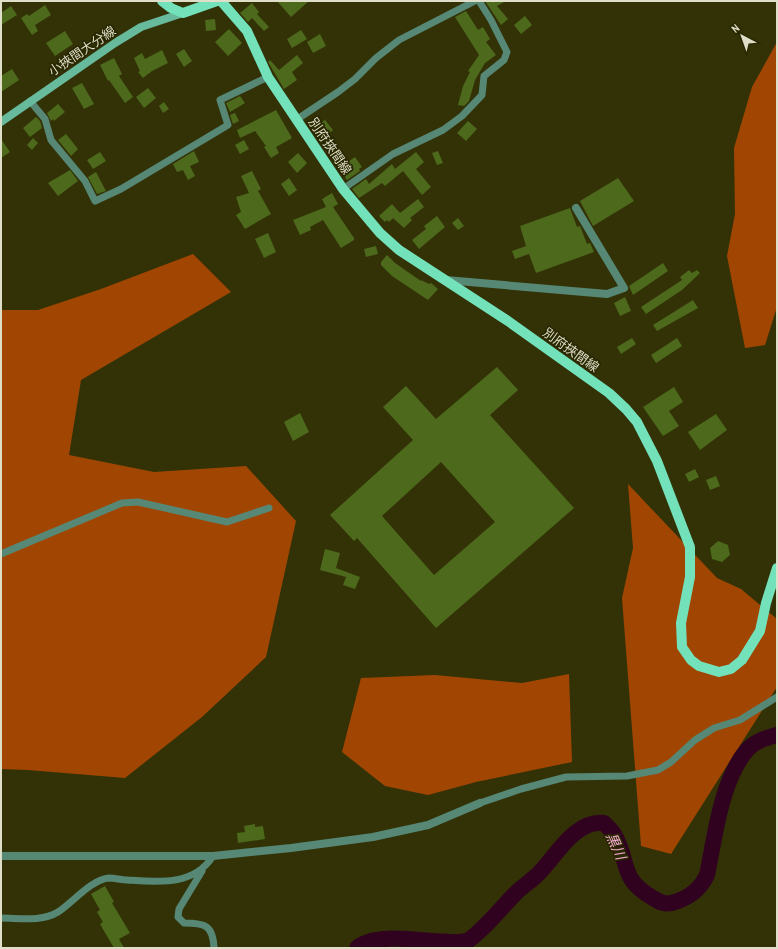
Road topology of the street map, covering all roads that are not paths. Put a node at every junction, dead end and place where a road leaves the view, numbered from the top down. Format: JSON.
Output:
{"nodes":[{"id":1,"x":162,"y":1,"type":"edge"},
{"id":2,"x":217,"y":1,"type":"edge"},
{"id":3,"x":221,"y":1,"type":"edge"},
{"id":4,"x":475,"y":1,"type":"edge"},
{"id":5,"x":479,"y":1,"type":"edge"},
{"id":6,"x":183,"y":13,"type":"junction"},
{"id":7,"x":268,"y":77,"type":"junction"},
{"id":8,"x":30,"y":101,"type":"junction"},
{"id":9,"x":296,"y":120,"type":"junction"},
{"id":10,"x":1,"y":122,"type":"edge"},
{"id":11,"x":343,"y":189,"type":"junction"},
{"id":12,"x":576,"y":208,"type":"dead end"},
{"id":13,"x":444,"y":280,"type":"junction"},
{"id":14,"x":269,"y":508,"type":"dead end"},
{"id":15,"x":1,"y":554,"type":"edge"},
{"id":16,"x":777,"y":568,"type":"edge"},
{"id":17,"x":777,"y":697,"type":"edge"},
{"id":18,"x":480,"y":803,"type":"joint"},
{"id":19,"x":1,"y":856,"type":"edge"},
{"id":20,"x":213,"y":856,"type":"junction"},
{"id":21,"x":203,"y":869,"type":"junction"},
{"id":22,"x":1,"y":918,"type":"edge"},
{"id":23,"x":214,"y":948,"type":"edge"}],
"edges":[{"from":1,"to":6,"type":"main road"},
{"from":2,"to":6,"type":"main road"},
{"from":3,"to":7,"type":"main road","name":"別府挾間線"},
{"from":4,"to":9,"type":"street"},
{"from":5,"to":11,"type":"street"},
{"from":6,"to":8,"type":"main road","name":"小挾間大分線"},
{"from":7,"to":8,"type":"street"},
{"from":7,"to":9,"type":"main road","name":"別府挾間線"},
{"from":8,"to":10,"type":"main road","name":"小挾間大分線"},
{"from":9,"to":11,"type":"main road","name":"別府挾間線"},
{"from":11,"to":13,"type":"main road","name":"別府挾間線"},
{"from":12,"to":13,"type":"street"},
{"from":13,"to":16,"type":"main road","name":"別府挾間線"},
{"from":14,"to":15,"type":"street"},
{"from":17,"to":18,"type":"street"},
{"from":18,"to":20,"type":"street"},
{"from":19,"to":20,"type":"street"},
{"from":20,"to":21,"type":"street"},
{"from":21,"to":22,"type":"street"},
{"from":21,"to":23,"type":"street"}]}
